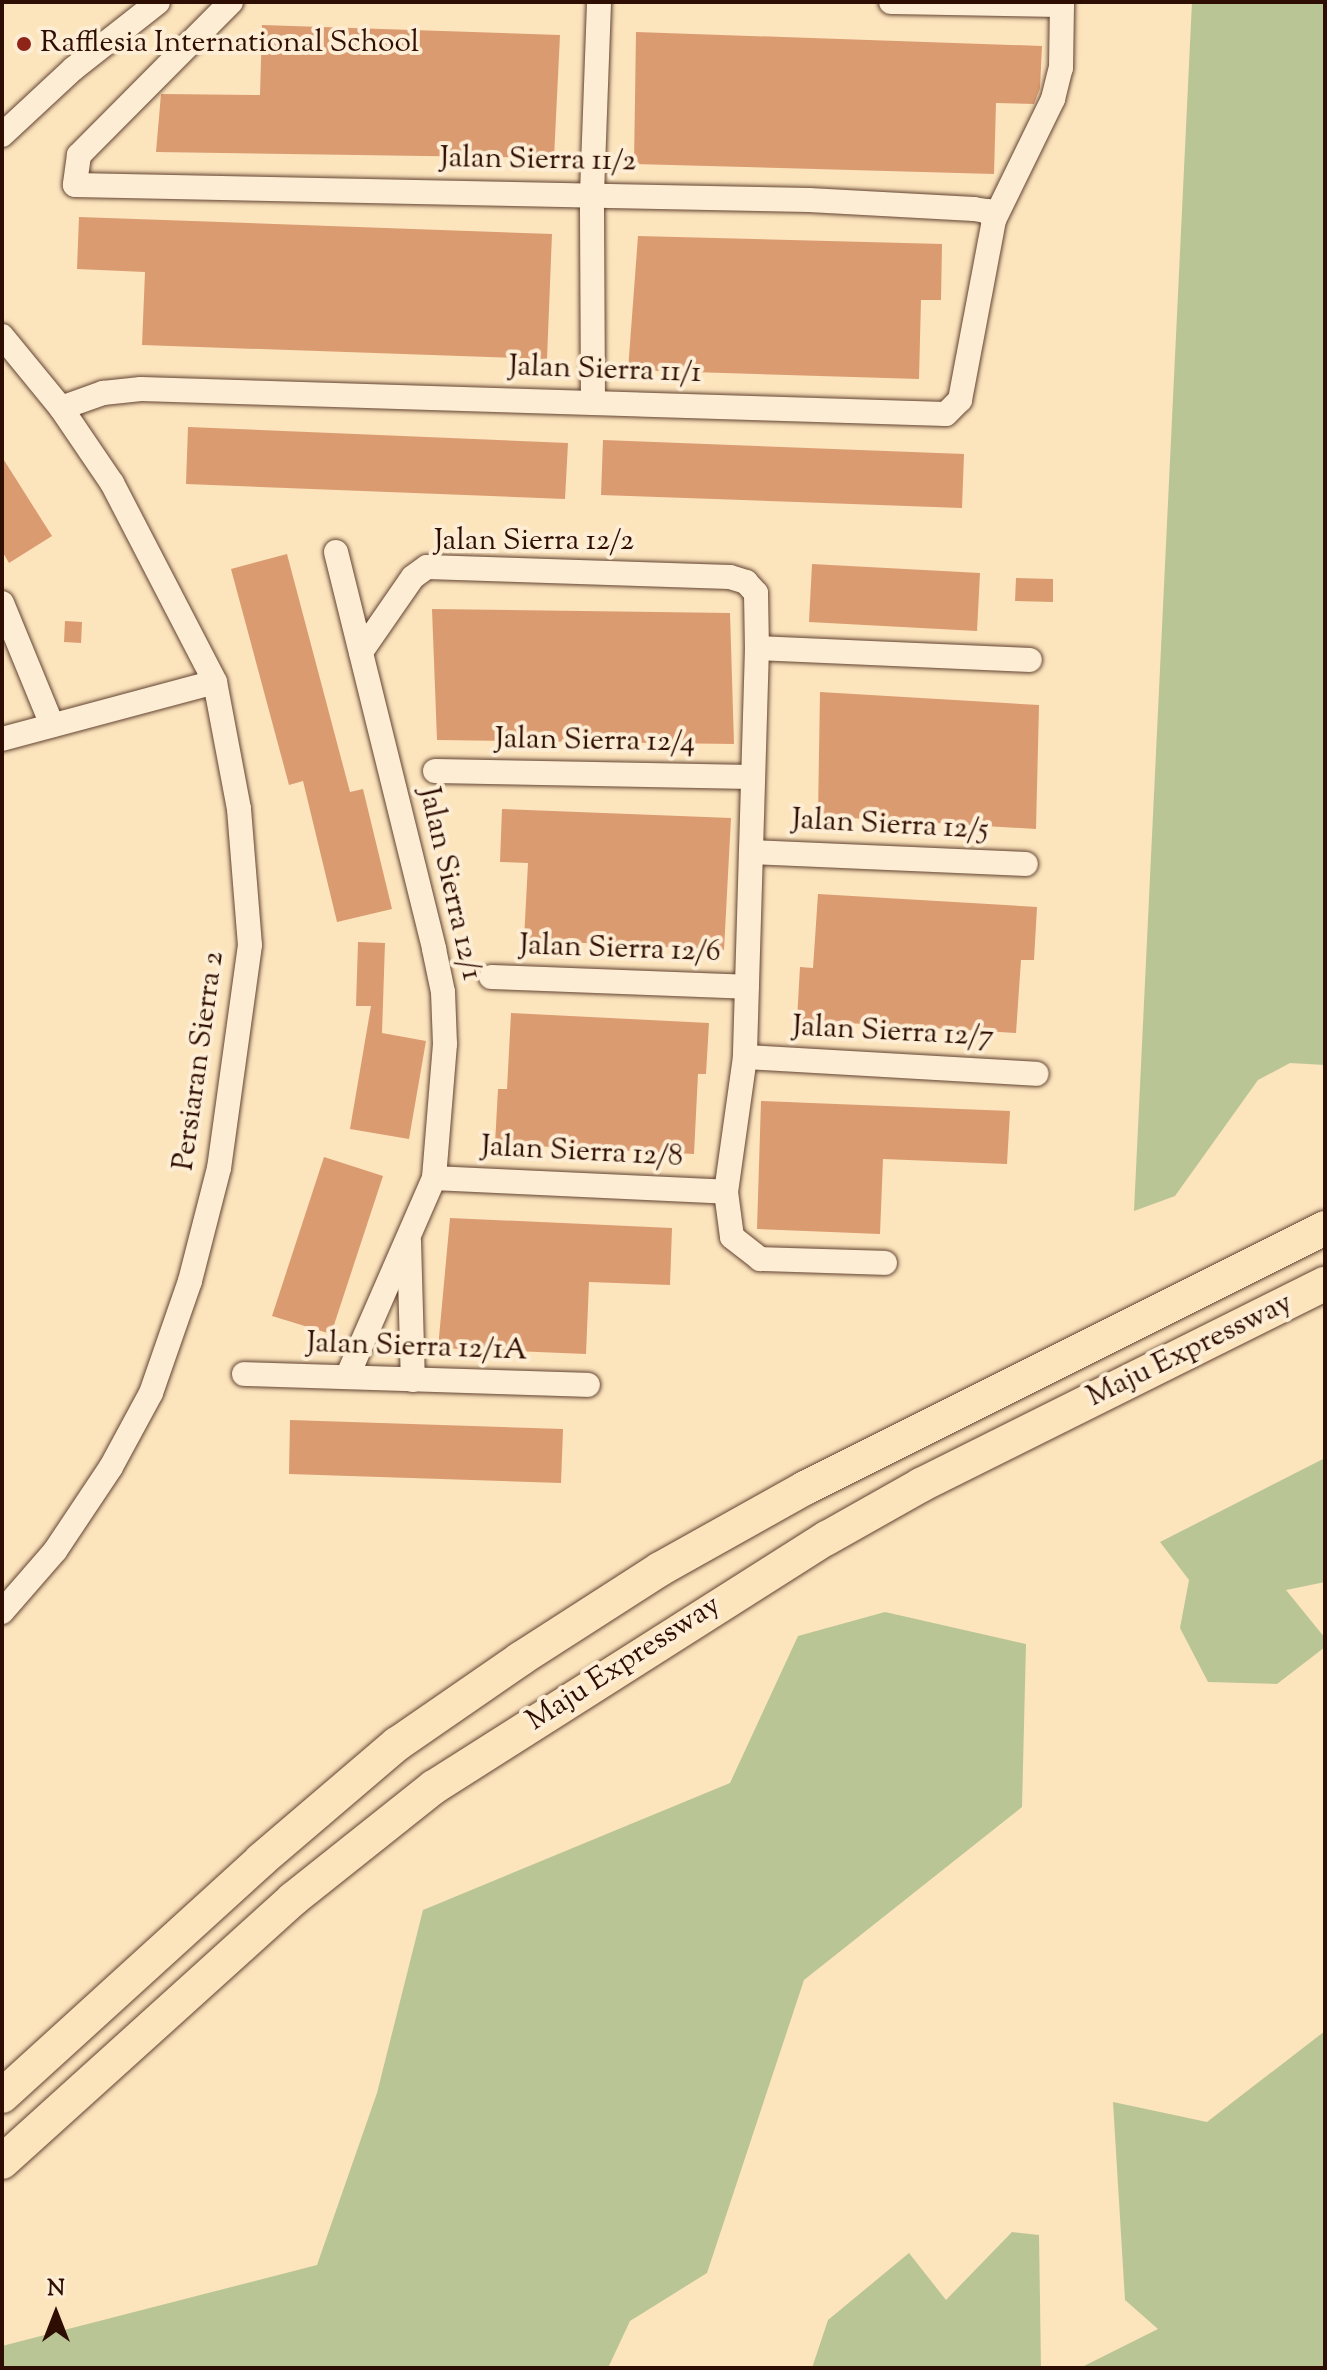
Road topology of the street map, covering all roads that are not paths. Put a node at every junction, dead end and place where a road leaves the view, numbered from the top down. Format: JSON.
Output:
{"nodes":[{"id":1,"x":158,"y":2,"type":"edge"},
{"id":2,"x":231,"y":2,"type":"edge"},
{"id":3,"x":599,"y":2,"type":"edge"},
{"id":4,"x":891,"y":2,"type":"edge"},
{"id":5,"x":1062,"y":4,"type":"edge"},
{"id":6,"x":2,"y":135,"type":"edge"},
{"id":7,"x":592,"y":194,"type":"junction"},
{"id":8,"x":994,"y":220,"type":"junction"},
{"id":9,"x":2,"y":336,"type":"edge"},
{"id":10,"x":593,"y":403,"type":"junction"},
{"id":11,"x":61,"y":408,"type":"junction"},
{"id":12,"x":336,"y":552,"type":"dead end"},
{"id":13,"x":2,"y":603,"type":"edge"},
{"id":14,"x":757,"y":648,"type":"junction"},
{"id":15,"x":361,"y":652,"type":"junction"},
{"id":16,"x":1030,"y":660,"type":"dead end"},
{"id":17,"x":215,"y":682,"type":"junction"},
{"id":18,"x":52,"y":725,"type":"junction"},
{"id":19,"x":2,"y":739,"type":"edge"},
{"id":20,"x":435,"y":771,"type":"dead end"},
{"id":21,"x":753,"y":777,"type":"junction"},
{"id":22,"x":751,"y":852,"type":"junction"},
{"id":23,"x":1026,"y":864,"type":"dead end"},
{"id":24,"x":491,"y":977,"type":"dead end"},
{"id":25,"x":747,"y":987,"type":"junction"},
{"id":26,"x":745,"y":1057,"type":"junction"},
{"id":27,"x":1037,"y":1074,"type":"dead end"},
{"id":28,"x":434,"y":1178,"type":"junction"},
{"id":29,"x":726,"y":1192,"type":"junction"},
{"id":30,"x":1325,"y":1228,"type":"edge"},
{"id":31,"x":409,"y":1230,"type":"junction"},
{"id":32,"x":885,"y":1263,"type":"dead end"},
{"id":33,"x":1325,"y":1284,"type":"edge"},
{"id":34,"x":244,"y":1374,"type":"dead end"},
{"id":35,"x":347,"y":1377,"type":"junction"},
{"id":36,"x":413,"y":1380,"type":"junction"},
{"id":37,"x":588,"y":1385,"type":"dead end"},
{"id":38,"x":2,"y":1612,"type":"edge"},
{"id":39,"x":2,"y":2096,"type":"edge"},
{"id":40,"x":2,"y":2162,"type":"edge"}],
"edges":[{"from":1,"to":6,"type":"street"},
{"from":2,"to":7,"type":"street","name":"Jalan Sierra 11/2"},
{"from":3,"to":7,"type":"street"},
{"from":4,"to":5,"type":"street"},
{"from":5,"to":8,"type":"street","name":"Jalan Sierra 11/1"},
{"from":7,"to":8,"type":"street","name":"Jalan Sierra 11/2"},
{"from":7,"to":10,"type":"street"},
{"from":8,"to":10,"type":"street","name":"Jalan Sierra 11/1"},
{"from":9,"to":11,"type":"street","name":"Persiaran Sierra 2"},
{"from":10,"to":11,"type":"street","name":"Jalan Sierra 11/1"},
{"from":11,"to":17,"type":"street","name":"Persiaran Sierra 2"},
{"from":12,"to":15,"type":"street","name":"Jalan Sierra 12/1"},
{"from":13,"to":18,"type":"street"},
{"from":14,"to":15,"type":"street","name":"Jalan Sierra 12/2"},
{"from":14,"to":16,"type":"street"},
{"from":14,"to":21,"type":"street"},
{"from":15,"to":28,"type":"street","name":"Jalan Sierra 12/1"},
{"from":17,"to":18,"type":"street"},
{"from":17,"to":38,"type":"street","name":"Persiaran Sierra 2"},
{"from":18,"to":19,"type":"street"},
{"from":20,"to":21,"type":"street","name":"Jalan Sierra 12/4"},
{"from":21,"to":22,"type":"street"},
{"from":22,"to":23,"type":"street","name":"Jalan Sierra 12/5"},
{"from":22,"to":25,"type":"street"},
{"from":24,"to":25,"type":"street","name":"Jalan Sierra 12/6"},
{"from":25,"to":26,"type":"street"},
{"from":26,"to":27,"type":"street","name":"Jalan Sierra 12/7"},
{"from":26,"to":29,"type":"street"},
{"from":28,"to":29,"type":"street","name":"Jalan Sierra 12/8"},
{"from":28,"to":31,"type":"street","name":"Jalan Sierra 12/1"},
{"from":29,"to":32,"type":"street"},
{"from":30,"to":39,"type":"highway","name":"Maju Expressway"},
{"from":31,"to":35,"type":"street","name":"Jalan Sierra 12/1"},
{"from":31,"to":36,"type":"street"},
{"from":33,"to":40,"type":"highway","name":"Maju Expressway"},
{"from":34,"to":35,"type":"street","name":"Jalan Sierra 12/1A"},
{"from":35,"to":36,"type":"street","name":"Jalan Sierra 12/1A"},
{"from":36,"to":37,"type":"street","name":"Jalan Sierra 12/1A"}]}
